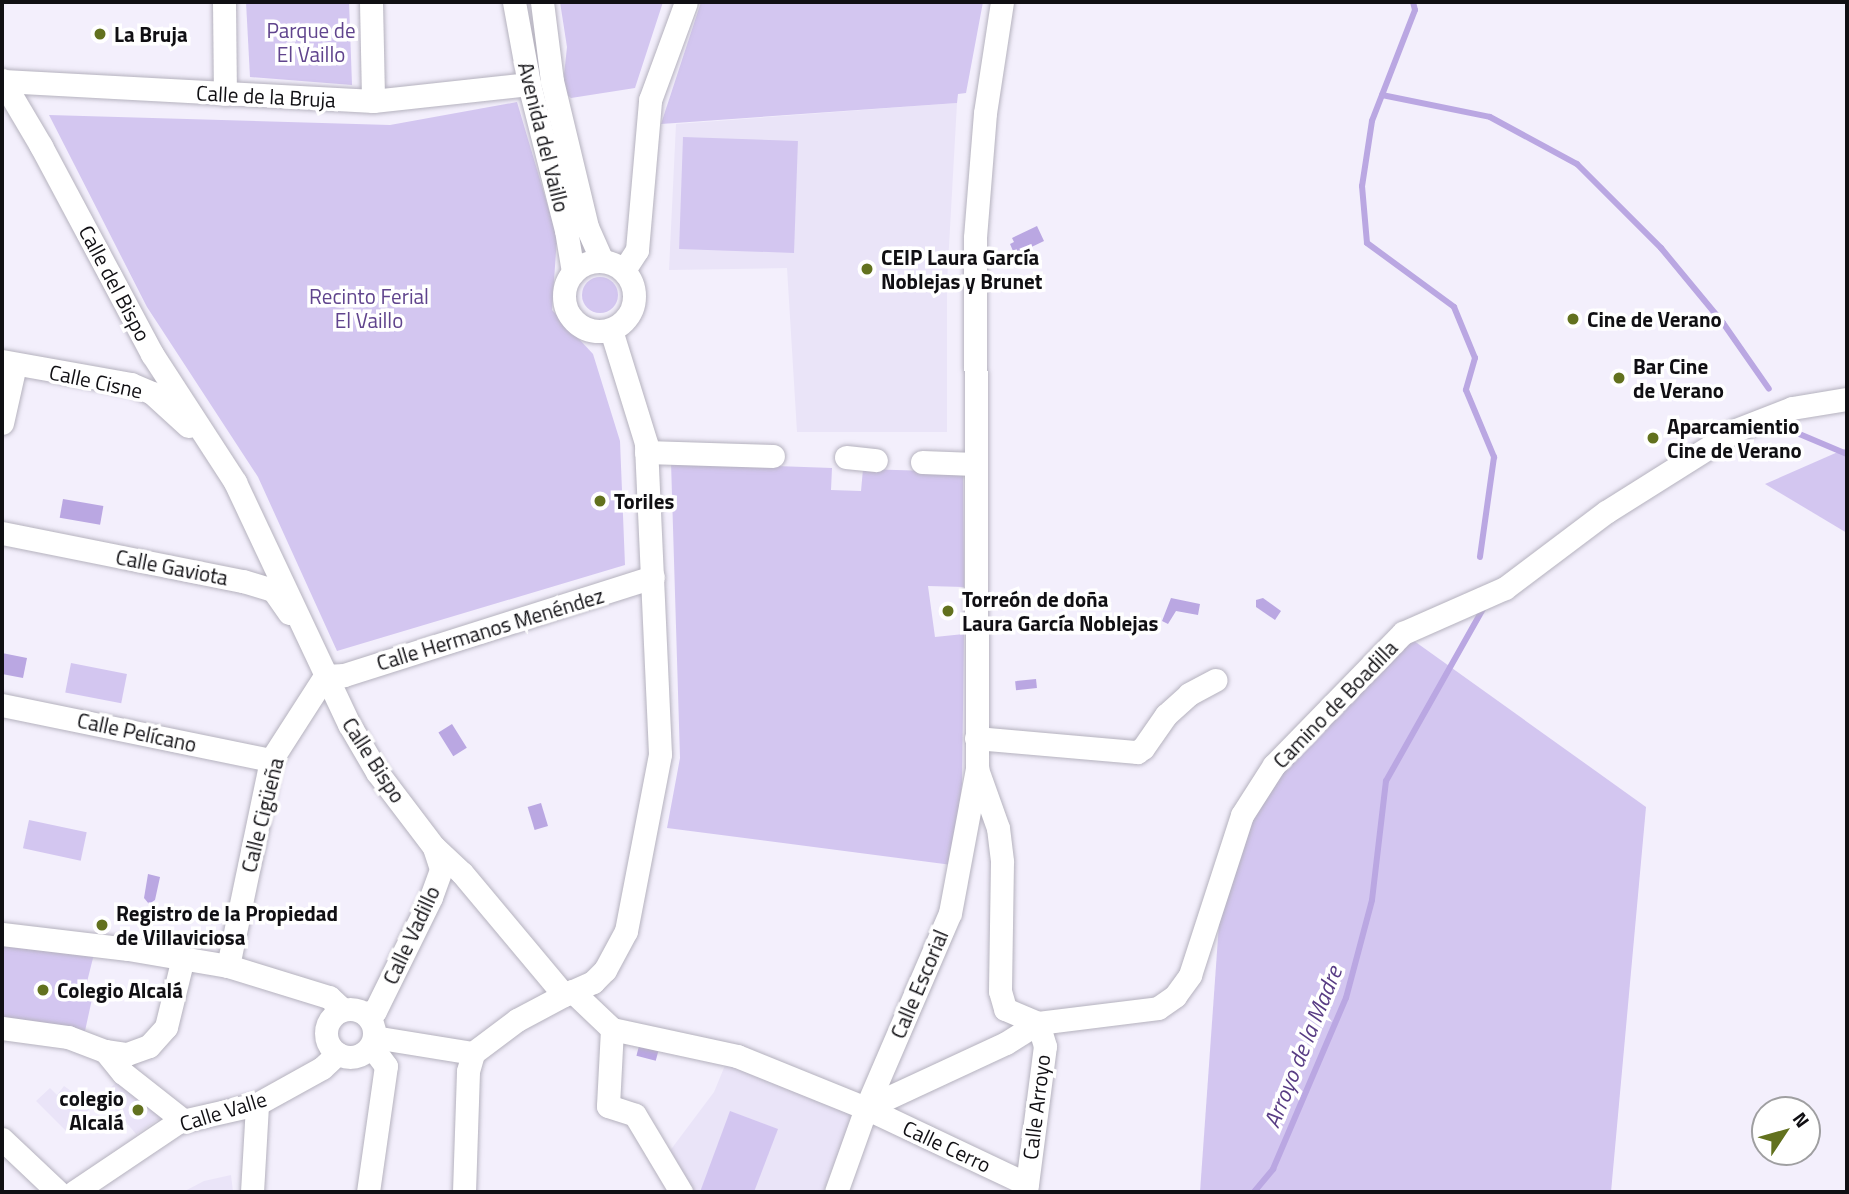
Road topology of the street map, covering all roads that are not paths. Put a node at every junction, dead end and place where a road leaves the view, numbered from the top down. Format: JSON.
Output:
{"nodes":[{"id":1,"x":225,"y":2,"type":"edge"},
{"id":2,"x":371,"y":2,"type":"edge"},
{"id":3,"x":514,"y":2,"type":"edge"},
{"id":4,"x":542,"y":2,"type":"edge"},
{"id":5,"x":686,"y":2,"type":"edge"},
{"id":6,"x":1002,"y":2,"type":"edge"},
{"id":7,"x":2,"y":81,"type":"edge"},
{"id":8,"x":529,"y":84,"type":"junction"},
{"id":9,"x":225,"y":94,"type":"junction"},
{"id":10,"x":373,"y":101,"type":"junction"},
{"id":11,"x":602,"y":260,"type":"junction"},
{"id":12,"x":624,"y":270,"type":"junction"},
{"id":13,"x":573,"y":272,"type":"junction"},
{"id":14,"x":611,"y":330,"type":"junction"},
{"id":15,"x":9,"y":363,"type":"edge"},
{"id":16,"x":1847,"y":399,"type":"edge"},
{"id":17,"x":2,"y":423,"type":"edge"},
{"id":18,"x":646,"y":452,"type":"junction"},
{"id":19,"x":773,"y":456,"type":"dead end"},
{"id":20,"x":846,"y":457,"type":"dead end"},
{"id":21,"x":876,"y":460,"type":"dead end"},
{"id":22,"x":922,"y":463,"type":"dead end"},
{"id":23,"x":975,"y":464,"type":"junction"},
{"id":24,"x":235,"y":482,"type":"junction"},
{"id":25,"x":2,"y":533,"type":"edge"},
{"id":26,"x":653,"y":577,"type":"junction"},
{"id":27,"x":312,"y":647,"type":"junction"},
{"id":28,"x":326,"y":676,"type":"junction"},
{"id":29,"x":1215,"y":680,"type":"dead end"},
{"id":30,"x":2,"y":705,"type":"edge"},
{"id":31,"x":976,"y":738,"type":"junction"},
{"id":32,"x":271,"y":760,"type":"junction"},
{"id":33,"x":977,"y":769,"type":"junction"},
{"id":34,"x":434,"y":847,"type":"junction"},
{"id":35,"x":2,"y":934,"type":"edge"},
{"id":36,"x":183,"y":958,"type":"junction"},
{"id":37,"x":228,"y":966,"type":"junction"},
{"id":38,"x":568,"y":993,"type":"junction"},
{"id":39,"x":1005,"y":1009,"type":"junction"},
{"id":40,"x":353,"y":1011,"type":"junction"},
{"id":41,"x":1038,"y":1023,"type":"junction"},
{"id":42,"x":2,"y":1028,"type":"edge"},
{"id":43,"x":612,"y":1029,"type":"junction"},
{"id":44,"x":373,"y":1041,"type":"junction"},
{"id":45,"x":994,"y":1048,"type":"junction"},
{"id":46,"x":105,"y":1051,"type":"junction"},
{"id":47,"x":473,"y":1053,"type":"junction"},
{"id":48,"x":337,"y":1054,"type":"junction"},
{"id":49,"x":257,"y":1104,"type":"junction"},
{"id":50,"x":866,"y":1108,"type":"junction"},
{"id":51,"x":184,"y":1121,"type":"junction"},
{"id":52,"x":2,"y":1139,"type":"edge"},
{"id":53,"x":1027,"y":1188,"type":"edge"},
{"id":54,"x":58,"y":1192,"type":"edge"},
{"id":55,"x":74,"y":1192,"type":"edge"},
{"id":56,"x":251,"y":1192,"type":"edge"},
{"id":57,"x":368,"y":1192,"type":"edge"},
{"id":58,"x":464,"y":1192,"type":"edge"},
{"id":59,"x":681,"y":1192,"type":"edge"},
{"id":60,"x":836,"y":1192,"type":"edge"}],
"edges":[{"from":1,"to":9,"type":"street"},
{"from":2,"to":10,"type":"street"},
{"from":3,"to":8,"type":"street","name":"Avenida del Vaillo"},
{"from":4,"to":11,"type":"street","name":"Avenida del Vaillo"},
{"from":5,"to":12,"type":"street"},
{"from":6,"to":23,"type":"street"},
{"from":7,"to":9,"type":"street","name":"Calle de la Bruja"},
{"from":7,"to":24,"type":"street","name":"Calle del Bispo"},
{"from":8,"to":10,"type":"street","name":"Calle de la Bruja"},
{"from":8,"to":13,"type":"street","name":"Avenida del Vaillo"},
{"from":9,"to":10,"type":"street","name":"Calle de la Bruja"},
{"from":11,"to":12,"type":"street"},
{"from":11,"to":13,"type":"street"},
{"from":12,"to":14,"type":"street"},
{"from":13,"to":14,"type":"street"},
{"from":14,"to":18,"type":"street"},
{"from":15,"to":17,"type":"street"},
{"from":15,"to":24,"type":"street","name":"Calle Cisne"},
{"from":16,"to":41,"type":"street","name":"Camino de Boadilla"},
{"from":18,"to":19,"type":"street"},
{"from":18,"to":26,"type":"street"},
{"from":20,"to":21,"type":"street"},
{"from":22,"to":23,"type":"street"},
{"from":23,"to":31,"type":"street"},
{"from":24,"to":27,"type":"street","name":"Calle Bispo"},
{"from":25,"to":27,"type":"street","name":"Calle Gaviota"},
{"from":26,"to":28,"type":"street","name":"Calle Hermanos Menéndez"},
{"from":26,"to":38,"type":"street"},
{"from":27,"to":28,"type":"street","name":"Calle Bispo"},
{"from":28,"to":32,"type":"street","name":"Calle Cigüeña"},
{"from":28,"to":34,"type":"street","name":"Calle Bispo"},
{"from":29,"to":31,"type":"street"},
{"from":30,"to":32,"type":"street","name":"Calle Pelícano"},
{"from":31,"to":33,"type":"street"},
{"from":32,"to":37,"type":"street","name":"Calle Cigüeña"},
{"from":33,"to":39,"type":"street"},
{"from":33,"to":50,"type":"street","name":"Calle Escorial"},
{"from":34,"to":38,"type":"street","name":"Calle Bispo"},
{"from":34,"to":40,"type":"street","name":"Calle Vadillo"},
{"from":35,"to":36,"type":"street"},
{"from":36,"to":37,"type":"street"},
{"from":36,"to":46,"type":"street"},
{"from":37,"to":40,"type":"street"},
{"from":38,"to":43,"type":"street","name":"Calle Bispo"},
{"from":38,"to":47,"type":"street"},
{"from":39,"to":41,"type":"street"},
{"from":39,"to":45,"type":"street"},
{"from":40,"to":44,"type":"street"},
{"from":40,"to":48,"type":"street"},
{"from":41,"to":45,"type":"street"},
{"from":41,"to":53,"type":"street","name":"Calle Arroyo"},
{"from":42,"to":46,"type":"street"},
{"from":43,"to":50,"type":"street","name":"Calle Cerro"},
{"from":43,"to":59,"type":"street"},
{"from":44,"to":47,"type":"street"},
{"from":44,"to":48,"type":"street"},
{"from":44,"to":57,"type":"street"},
{"from":45,"to":50,"type":"street"},
{"from":46,"to":51,"type":"street"},
{"from":47,"to":58,"type":"street"},
{"from":48,"to":49,"type":"street","name":"Calle Valle"},
{"from":49,"to":51,"type":"street","name":"Calle Valle"},
{"from":49,"to":56,"type":"street"},
{"from":50,"to":53,"type":"street","name":"Calle Cerro"},
{"from":50,"to":60,"type":"street","name":"Calle Escorial"},
{"from":51,"to":55,"type":"street","name":"Calle Valle"},
{"from":52,"to":54,"type":"street"}]}
